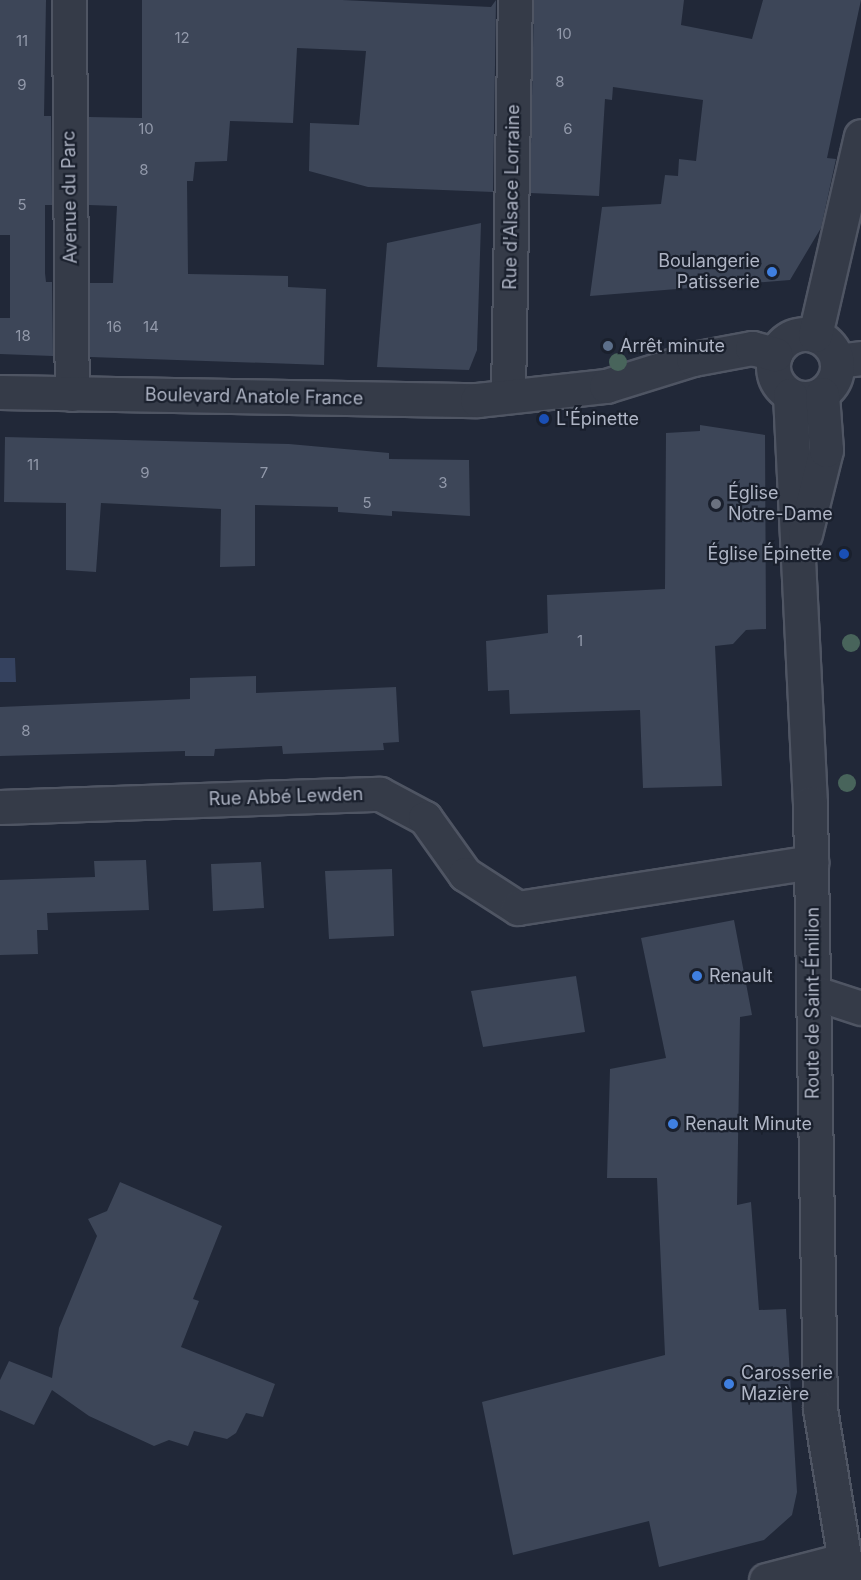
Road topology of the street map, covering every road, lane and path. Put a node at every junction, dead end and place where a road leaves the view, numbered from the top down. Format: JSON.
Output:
{"nodes":[{"id":1,"x":69,"y":0,"type":"edge"},
{"id":2,"x":515,"y":0,"type":"edge"},
{"id":3,"x":861,"y":136,"type":"edge"},
{"id":4,"x":814,"y":335,"type":"junction"},
{"id":5,"x":775,"y":354,"type":"junction"},
{"id":6,"x":849,"y":359,"type":"edge"},
{"id":7,"x":0,"y":392,"type":"edge"},
{"id":8,"x":72,"y":394,"type":"junction"},
{"id":9,"x":508,"y":394,"type":"junction"},
{"id":10,"x":806,"y":395,"type":"junction"},
{"id":11,"x":0,"y":807,"type":"edge"},
{"id":12,"x":811,"y":862,"type":"junction"},
{"id":13,"x":815,"y":993,"type":"junction"},
{"id":14,"x":861,"y":1008,"type":"edge"},
{"id":15,"x":845,"y":1570,"type":"edge"},
{"id":16,"x":766,"y":1580,"type":"edge"}],
"edges":[{"from":1,"to":8,"type":"street","name":"Avenue du Parc"},
{"from":2,"to":9,"type":"street","name":"Rue d'Alsace Lorraine"},
{"from":3,"to":4,"type":"street"},
{"from":4,"to":5,"type":"street"},
{"from":4,"to":6,"type":"street"},
{"from":5,"to":9,"type":"street","name":"Boulevard Anatole France"},
{"from":5,"to":10,"type":"street"},
{"from":6,"to":10,"type":"street"},
{"from":7,"to":8,"type":"street","name":"Boulevard Anatole France"},
{"from":8,"to":9,"type":"street","name":"Boulevard Anatole France"},
{"from":10,"to":12,"type":"street","name":"Route de Saint-Émilion"},
{"from":11,"to":12,"type":"street","name":"Rue Abbé Lewden"},
{"from":12,"to":13,"type":"street","name":"Route de Saint-Émilion"},
{"from":13,"to":14,"type":"street"},
{"from":13,"to":15,"type":"street","name":"Route de Saint-Émilion"},
{"from":15,"to":16,"type":"street"}]}
